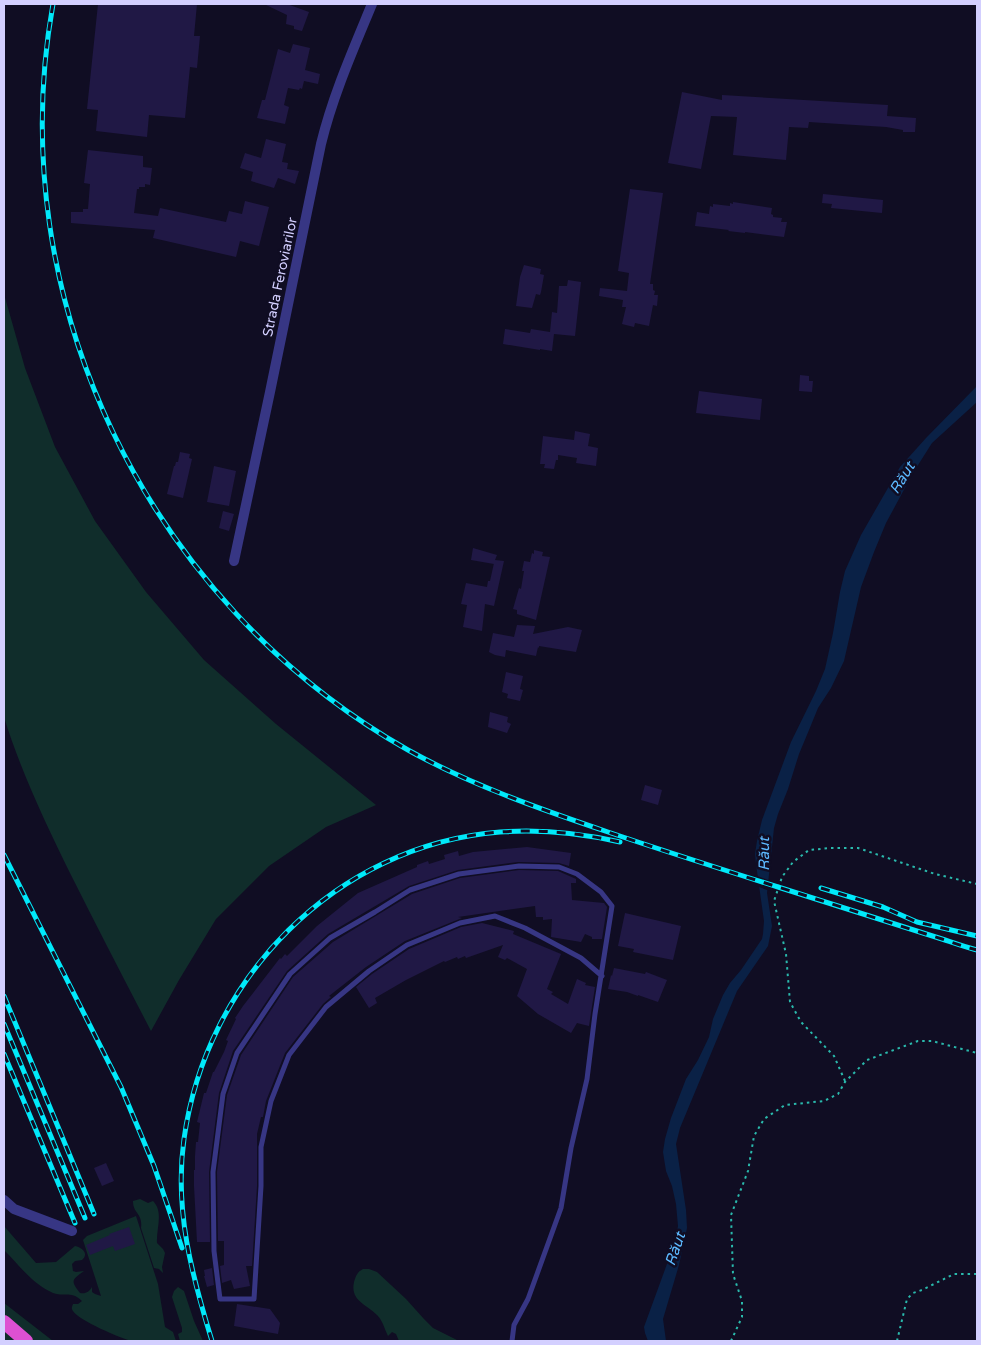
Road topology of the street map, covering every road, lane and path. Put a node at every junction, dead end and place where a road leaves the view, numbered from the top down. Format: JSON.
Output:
{"nodes":[{"id":1,"x":372,"y":4,"type":"edge"},
{"id":2,"x":234,"y":562,"type":"dead end"},
{"id":3,"x":977,"y":884,"type":"edge"},
{"id":4,"x":602,"y":976,"type":"junction"},
{"id":5,"x":977,"y":1053,"type":"edge"},
{"id":6,"x":845,"y":1082,"type":"junction"},
{"id":7,"x":4,"y":1200,"type":"edge"},
{"id":8,"x":72,"y":1232,"type":"dead end"},
{"id":9,"x":977,"y":1274,"type":"edge"},
{"id":10,"x":4,"y":1322,"type":"edge"},
{"id":11,"x":26,"y":1341,"type":"edge"},
{"id":12,"x":512,"y":1341,"type":"edge"},
{"id":13,"x":731,"y":1341,"type":"edge"},
{"id":14,"x":897,"y":1341,"type":"edge"}],
"edges":[{"from":1,"to":2,"type":"street","name":"Strada Feroviarilor"},
{"from":3,"to":6,"type":"path"},
{"from":4,"to":4,"type":"lane"},
{"from":4,"to":12,"type":"lane"},
{"from":5,"to":6,"type":"path"},
{"from":6,"to":13,"type":"path"},
{"from":7,"to":8,"type":"street"},
{"from":9,"to":14,"type":"path"},
{"from":10,"to":11,"type":"highway"}]}
